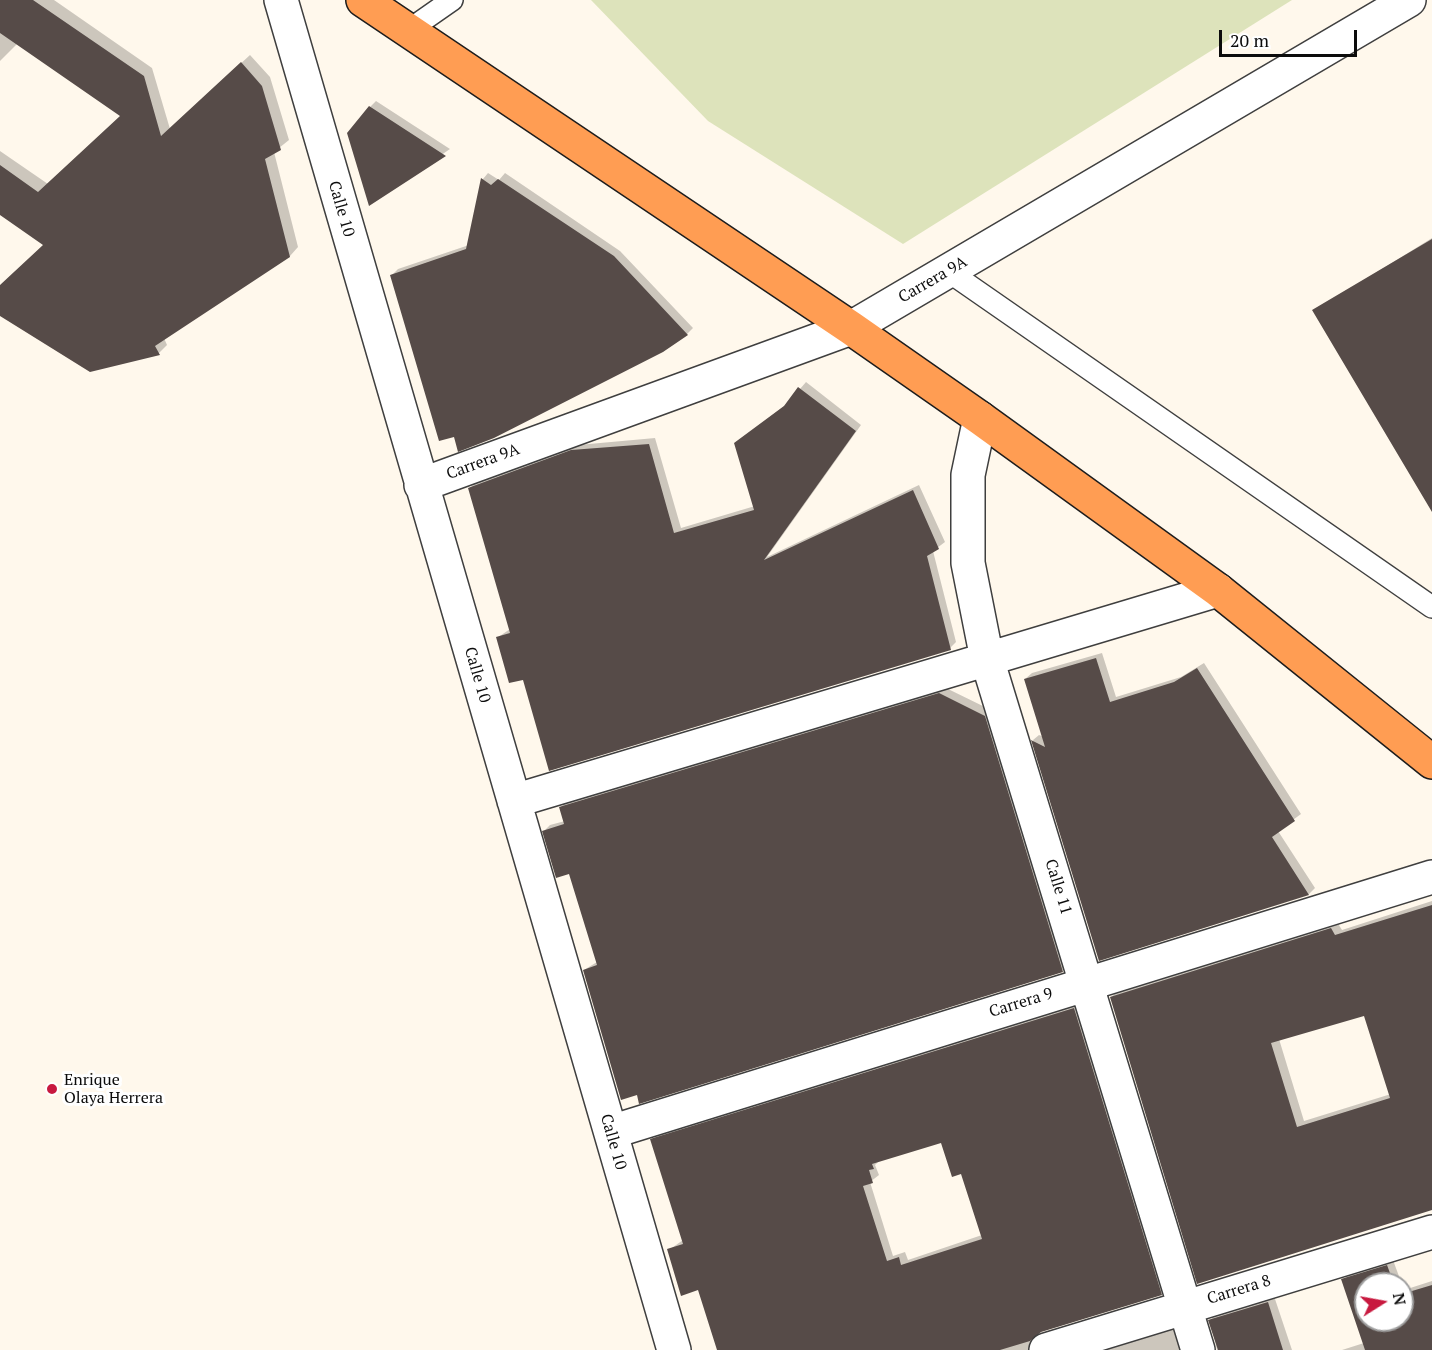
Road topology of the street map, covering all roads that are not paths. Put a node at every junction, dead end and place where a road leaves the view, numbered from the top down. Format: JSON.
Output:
{"nodes":[{"id":1,"x":282,"y":0,"type":"edge"},
{"id":2,"x":363,"y":0,"type":"edge"},
{"id":3,"x":452,"y":0,"type":"edge"},
{"id":4,"x":1409,"y":0,"type":"edge"},
{"id":5,"x":410,"y":30,"type":"junction"},
{"id":6,"x":948,"y":271,"type":"junction"},
{"id":7,"x":851,"y":328,"type":"junction"},
{"id":8,"x":980,"y":418,"type":"junction"},
{"id":9,"x":421,"y":485,"type":"junction"},
{"id":10,"x":1218,"y":590,"type":"junction"},
{"id":11,"x":1432,"y":607,"type":"edge"},
{"id":12,"x":987,"y":659,"type":"junction"},
{"id":13,"x":1432,"y":762,"type":"edge"},
{"id":14,"x":514,"y":801,"type":"junction"},
{"id":15,"x":1432,"y":877,"type":"edge"},
{"id":16,"x":1088,"y":982,"type":"junction"},
{"id":17,"x":610,"y":1132,"type":"junction"},
{"id":18,"x":1432,"y":1232,"type":"edge"},
{"id":19,"x":1185,"y":1307,"type":"junction"},
{"id":20,"x":674,"y":1350,"type":"edge"},
{"id":21,"x":1046,"y":1350,"type":"edge"},
{"id":22,"x":1198,"y":1350,"type":"edge"}],
"edges":[{"from":1,"to":9,"type":"street","name":"Calle 10"},
{"from":2,"to":5,"type":"highway"},
{"from":3,"to":5,"type":"lane"},
{"from":4,"to":6,"type":"street","name":"Carrera 9A"},
{"from":5,"to":7,"type":"highway"},
{"from":6,"to":7,"type":"street","name":"Carrera 9A"},
{"from":6,"to":11,"type":"lane"},
{"from":7,"to":8,"type":"highway"},
{"from":7,"to":9,"type":"street","name":"Carrera 9A"},
{"from":8,"to":10,"type":"highway"},
{"from":8,"to":12,"type":"street","name":"Calle 11"},
{"from":9,"to":14,"type":"street","name":"Calle 10"},
{"from":10,"to":12,"type":"street"},
{"from":10,"to":13,"type":"highway"},
{"from":12,"to":14,"type":"street"},
{"from":12,"to":16,"type":"street","name":"Calle 11"},
{"from":14,"to":17,"type":"street","name":"Calle 10"},
{"from":15,"to":16,"type":"street","name":"Carrera 9"},
{"from":16,"to":17,"type":"street","name":"Carrera 9"},
{"from":16,"to":19,"type":"street","name":"Calle 11"},
{"from":17,"to":20,"type":"street","name":"Calle 10"},
{"from":18,"to":19,"type":"street","name":"Carrera 8"},
{"from":19,"to":21,"type":"street","name":"Carrera 8"},
{"from":19,"to":22,"type":"street","name":"Calle 11"}]}
